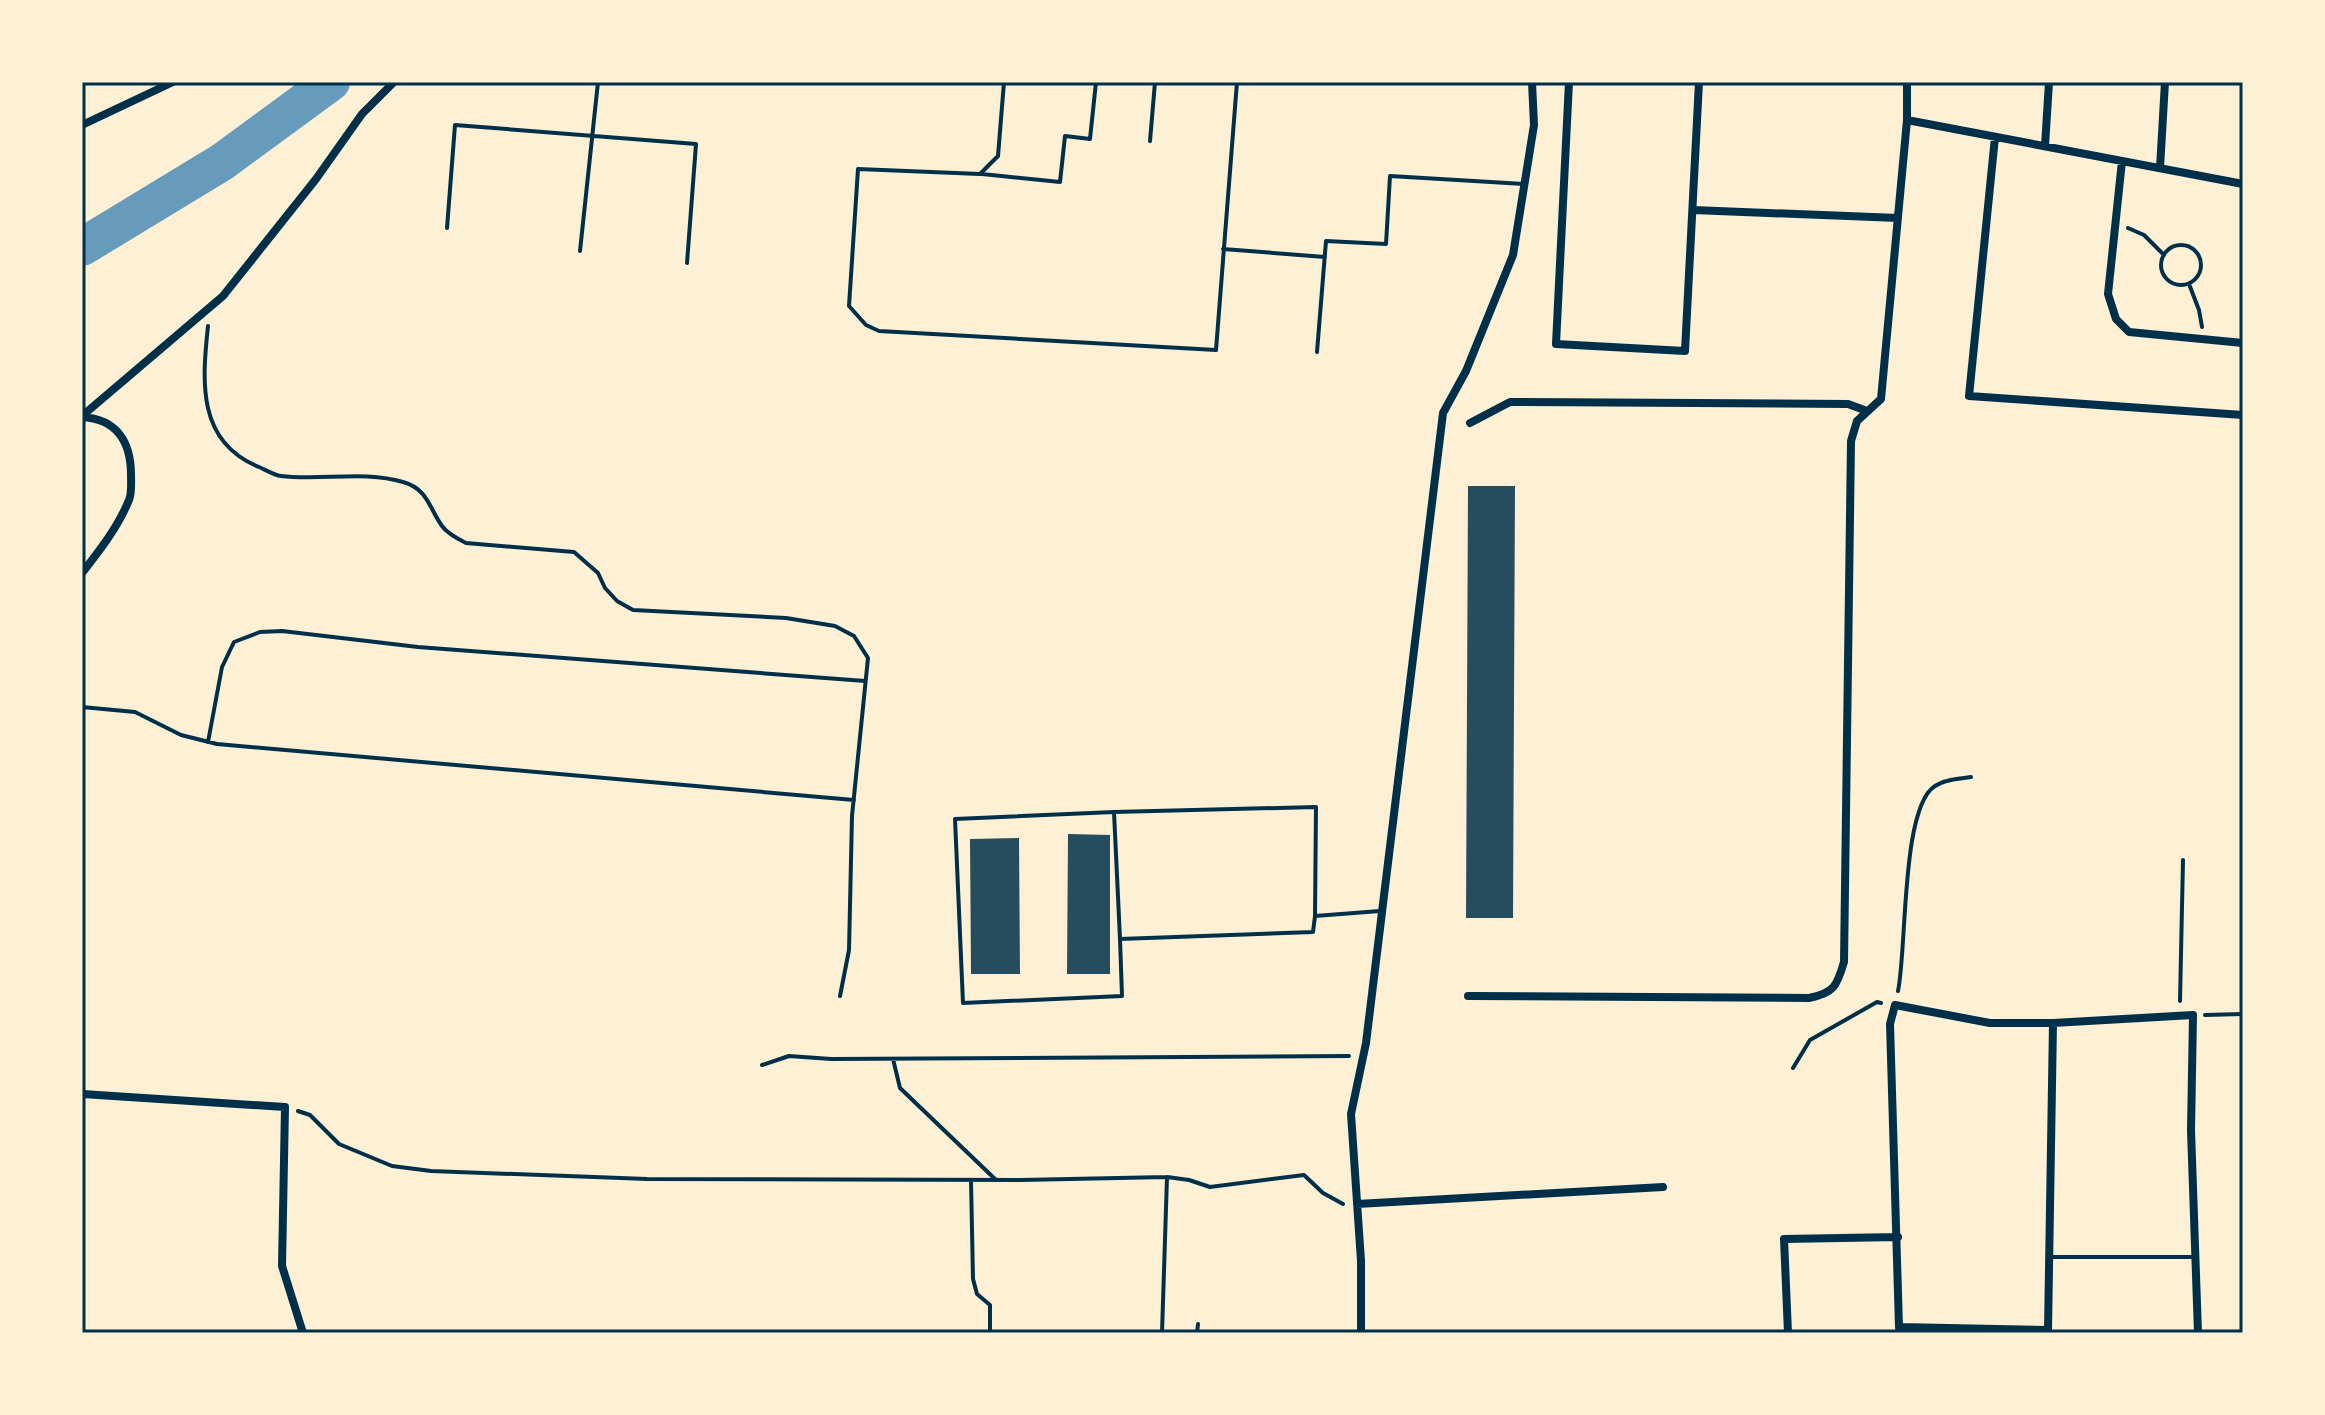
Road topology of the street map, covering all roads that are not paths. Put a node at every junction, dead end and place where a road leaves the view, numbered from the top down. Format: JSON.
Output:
{"nodes":[{"id":1,"x":173,"y":82,"type":"edge"},
{"id":2,"x":394,"y":82,"type":"edge"},
{"id":3,"x":598,"y":82,"type":"edge"},
{"id":4,"x":1004,"y":82,"type":"edge"},
{"id":5,"x":1096,"y":82,"type":"edge"},
{"id":6,"x":1155,"y":82,"type":"edge"},
{"id":7,"x":1237,"y":82,"type":"edge"},
{"id":8,"x":1532,"y":82,"type":"edge"},
{"id":9,"x":1569,"y":82,"type":"edge"},
{"id":10,"x":1699,"y":82,"type":"edge"},
{"id":11,"x":1907,"y":82,"type":"edge"},
{"id":12,"x":2049,"y":82,"type":"edge"},
{"id":13,"x":2165,"y":82,"type":"edge"},
{"id":14,"x":1907,"y":120,"type":"junction"},
{"id":15,"x":82,"y":125,"type":"edge"},
{"id":16,"x":593,"y":136,"type":"junction"},
{"id":17,"x":1995,"y":137,"type":"junction"},
{"id":18,"x":1150,"y":141,"type":"dead end"},
{"id":19,"x":2045,"y":146,"type":"junction"},
{"id":20,"x":2122,"y":161,"type":"junction"},
{"id":21,"x":2160,"y":168,"type":"junction"},
{"id":22,"x":980,"y":174,"type":"junction"},
{"id":23,"x":1524,"y":184,"type":"junction"},
{"id":24,"x":2243,"y":184,"type":"edge"},
{"id":25,"x":1693,"y":210,"type":"junction"},
{"id":26,"x":1898,"y":218,"type":"junction"},
{"id":27,"x":447,"y":228,"type":"dead end"},
{"id":28,"x":1223,"y":249,"type":"junction"},
{"id":29,"x":580,"y":251,"type":"dead end"},
{"id":30,"x":1325,"y":257,"type":"junction"},
{"id":31,"x":687,"y":263,"type":"dead end"},
{"id":32,"x":2243,"y":343,"type":"edge"},
{"id":33,"x":1317,"y":352,"type":"dead end"},
{"id":34,"x":1867,"y":411,"type":"junction"},
{"id":35,"x":2243,"y":415,"type":"edge"},
{"id":36,"x":82,"y":416,"type":"edge"},
{"id":37,"x":1470,"y":423,"type":"dead end"},
{"id":38,"x":82,"y":573,"type":"edge"},
{"id":39,"x":1114,"y":812,"type":"junction"},
{"id":40,"x":1382,"y":910,"type":"junction"},
{"id":41,"x":1315,"y":916,"type":"junction"},
{"id":42,"x":1120,"y":939,"type":"junction"},
{"id":43,"x":1468,"y":996,"type":"dead end"},
{"id":44,"x":2053,"y":1023,"type":"junction"},
{"id":45,"x":82,"y":1094,"type":"edge"},
{"id":46,"x":1663,"y":1187,"type":"dead end"},
{"id":47,"x":1357,"y":1204,"type":"junction"},
{"id":48,"x":1898,"y":1237,"type":"junction"},
{"id":49,"x":2049,"y":1257,"type":"junction"},
{"id":50,"x":2195,"y":1257,"type":"junction"},
{"id":51,"x":1900,"y":1330,"type":"edge"},
{"id":52,"x":2048,"y":1332,"type":"edge"},
{"id":53,"x":303,"y":1333,"type":"edge"},
{"id":54,"x":1361,"y":1333,"type":"edge"},
{"id":55,"x":1788,"y":1333,"type":"edge"},
{"id":56,"x":2198,"y":1333,"type":"edge"}],
"edges":[{"from":1,"to":15,"type":"street"},
{"from":2,"to":36,"type":"street"},
{"from":3,"to":16,"type":"lane"},
{"from":4,"to":22,"type":"lane"},
{"from":5,"to":22,"type":"lane"},
{"from":6,"to":18,"type":"lane"},
{"from":7,"to":28,"type":"lane"},
{"from":8,"to":23,"type":"street"},
{"from":9,"to":25,"type":"street"},
{"from":10,"to":25,"type":"street"},
{"from":11,"to":14,"type":"street"},
{"from":12,"to":19,"type":"street"},
{"from":13,"to":21,"type":"street"},
{"from":14,"to":17,"type":"street"},
{"from":14,"to":26,"type":"street"},
{"from":16,"to":27,"type":"lane"},
{"from":16,"to":29,"type":"lane"},
{"from":16,"to":31,"type":"lane"},
{"from":17,"to":19,"type":"street"},
{"from":17,"to":35,"type":"street"},
{"from":19,"to":20,"type":"street"},
{"from":20,"to":21,"type":"street"},
{"from":20,"to":32,"type":"street"},
{"from":21,"to":24,"type":"street"},
{"from":22,"to":28,"type":"lane"},
{"from":23,"to":30,"type":"lane"},
{"from":23,"to":40,"type":"street"},
{"from":25,"to":26,"type":"street"},
{"from":26,"to":34,"type":"street"},
{"from":28,"to":30,"type":"lane"},
{"from":30,"to":33,"type":"lane"},
{"from":34,"to":37,"type":"street"},
{"from":34,"to":43,"type":"street"},
{"from":36,"to":38,"type":"street"},
{"from":39,"to":41,"type":"lane"},
{"from":39,"to":42,"type":"lane"},
{"from":39,"to":42,"type":"lane"},
{"from":40,"to":41,"type":"lane"},
{"from":40,"to":47,"type":"street"},
{"from":41,"to":42,"type":"lane"},
{"from":44,"to":48,"type":"street"},
{"from":44,"to":49,"type":"street"},
{"from":44,"to":50,"type":"street"},
{"from":45,"to":53,"type":"street"},
{"from":46,"to":47,"type":"street"},
{"from":47,"to":54,"type":"street"},
{"from":48,"to":51,"type":"street"},
{"from":48,"to":55,"type":"street"},
{"from":49,"to":50,"type":"lane"},
{"from":49,"to":52,"type":"street"},
{"from":50,"to":56,"type":"street"},
{"from":51,"to":52,"type":"street"}]}
